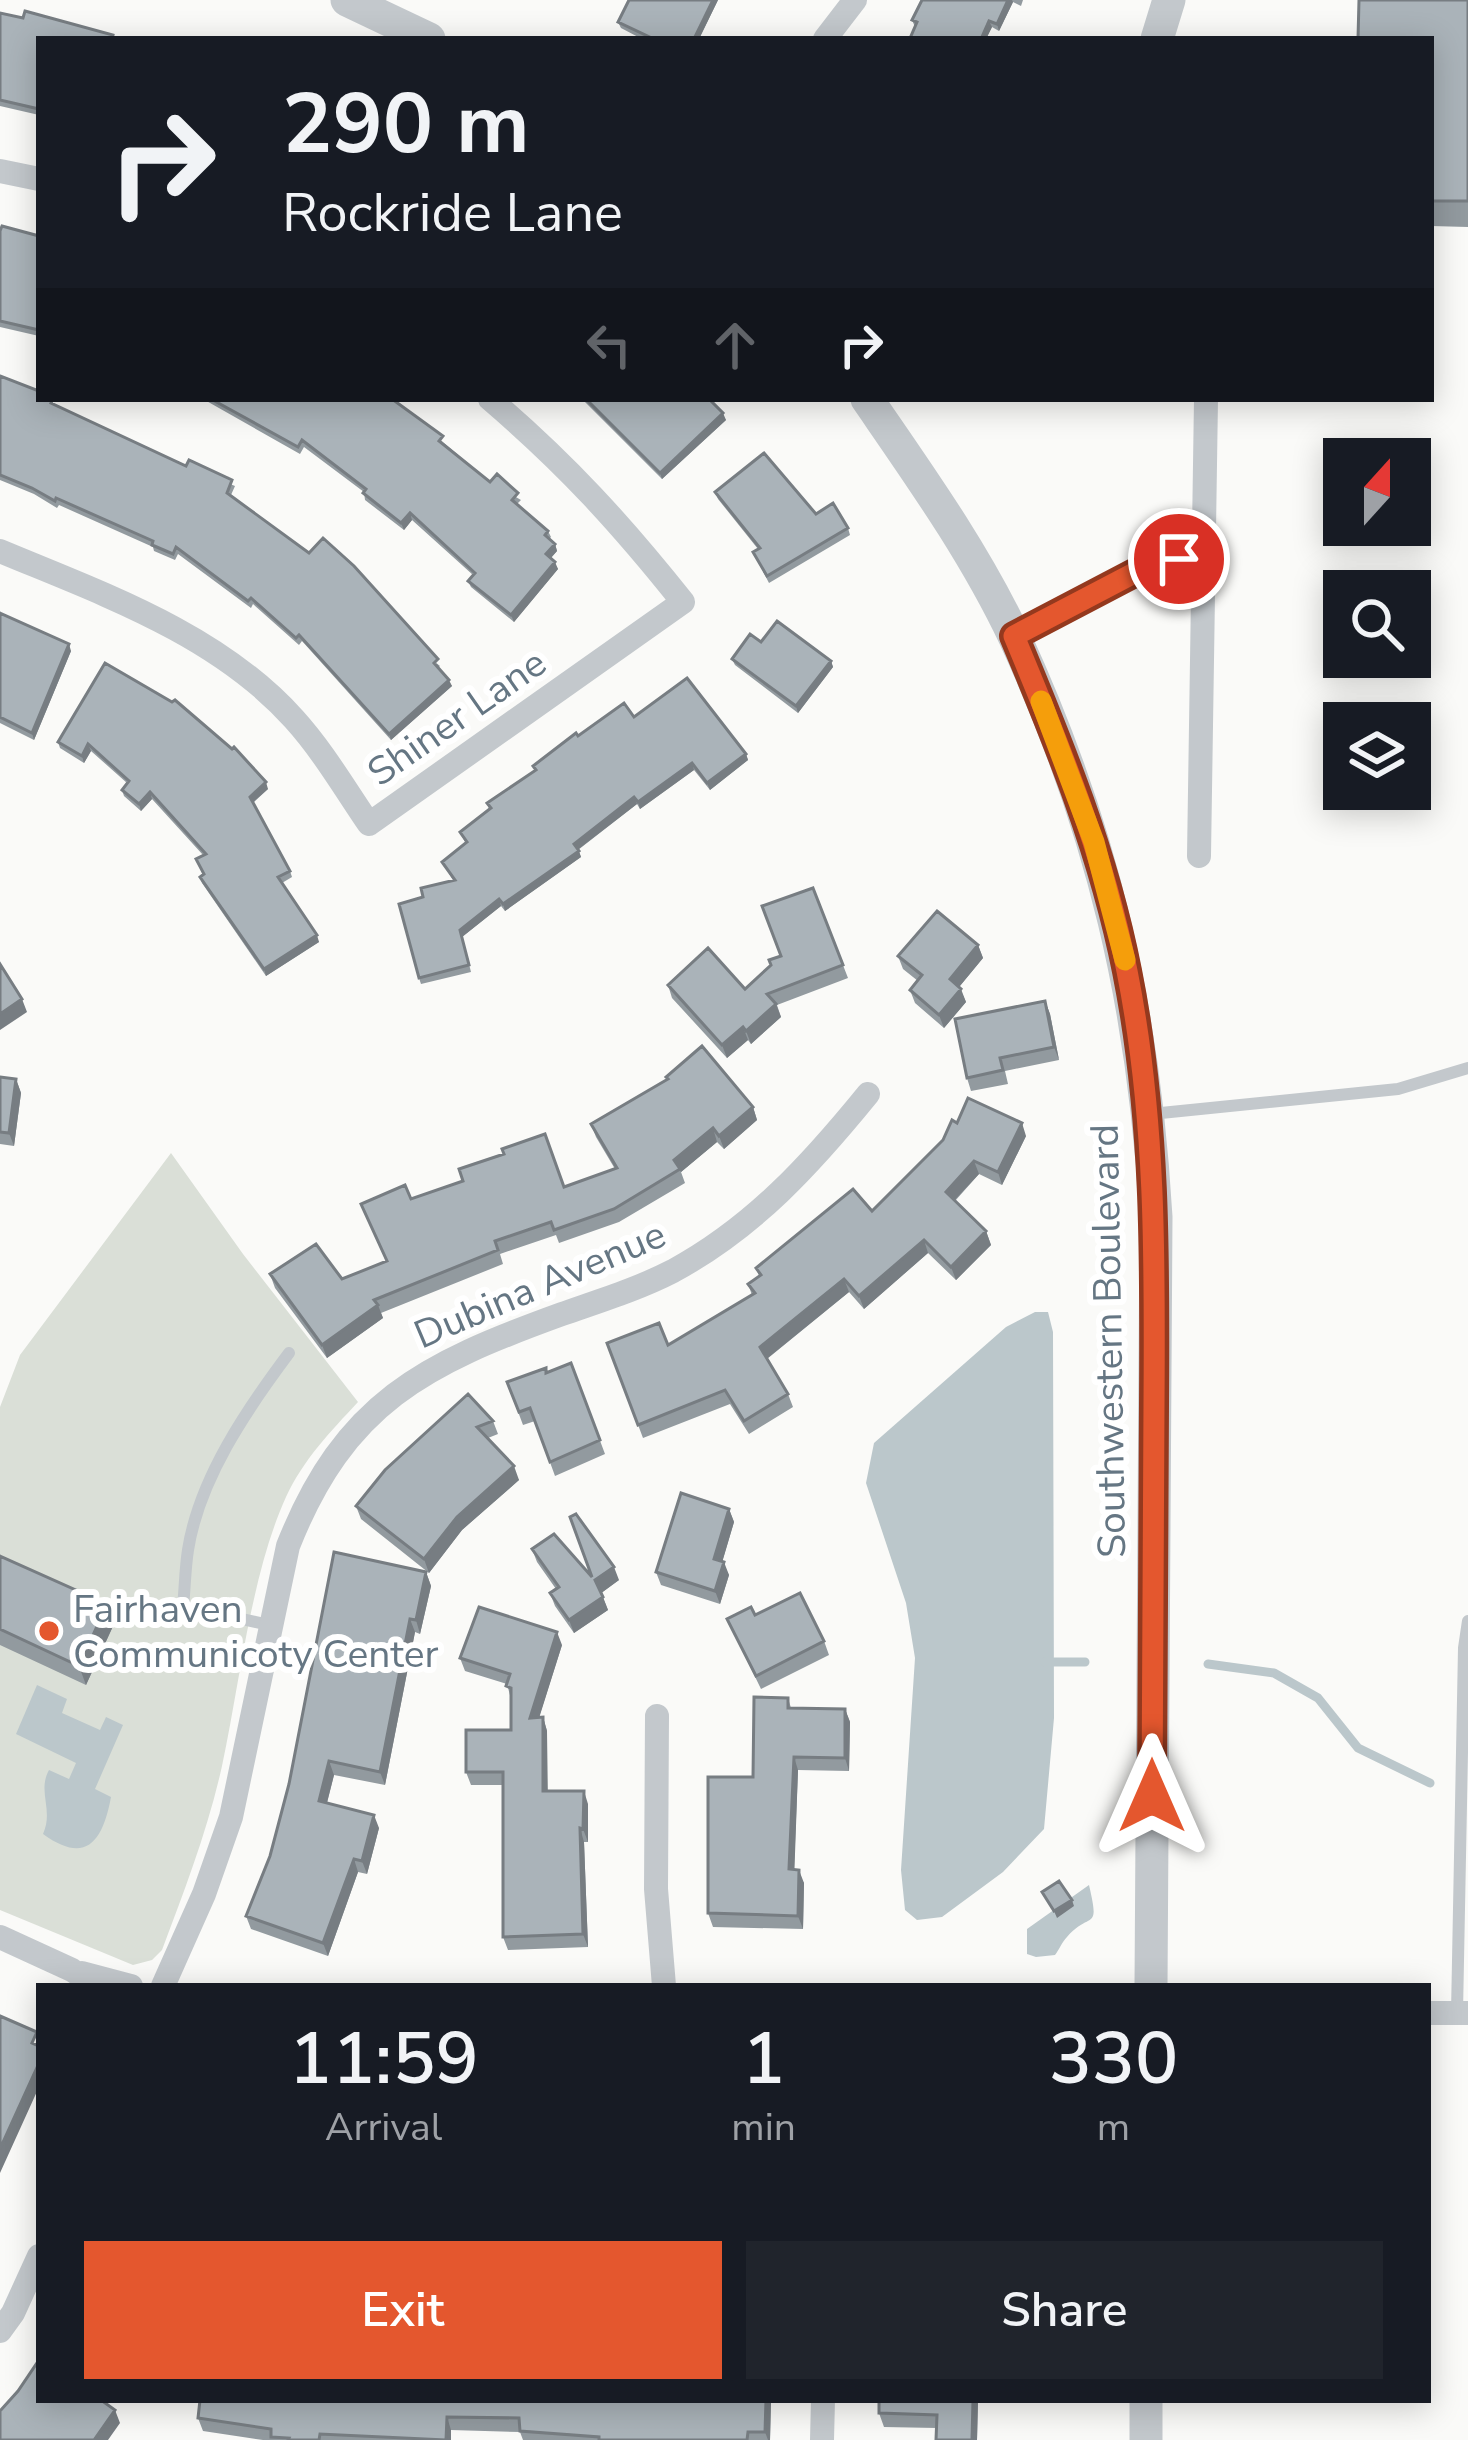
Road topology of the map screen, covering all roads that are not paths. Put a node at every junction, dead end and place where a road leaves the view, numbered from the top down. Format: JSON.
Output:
{"nodes":[{"id":1,"x":347,"y":0,"type":"edge"},
{"id":2,"x":855,"y":0,"type":"edge"},
{"id":3,"x":1169,"y":0,"type":"edge"},
{"id":4,"x":423,"y":36,"type":"edge"},
{"id":5,"x":827,"y":36,"type":"edge"},
{"id":6,"x":1158,"y":36,"type":"edge"},
{"id":7,"x":0,"y":171,"type":"edge"},
{"id":8,"x":36,"y":178,"type":"edge"},
{"id":9,"x":494,"y":402,"type":"edge"},
{"id":10,"x":869,"y":402,"type":"edge"},
{"id":11,"x":1206,"y":402,"type":"edge"},
{"id":12,"x":0,"y":551,"type":"edge"},
{"id":13,"x":1204,"y":560,"type":"junction"},
{"id":14,"x":1014,"y":636,"type":"junction"},
{"id":15,"x":1199,"y":856,"type":"dead end"},
{"id":16,"x":1468,"y":1068,"type":"edge"},
{"id":17,"x":868,"y":1094,"type":"dead end"},
{"id":18,"x":1150,"y":1114,"type":"junction"},
{"id":19,"x":289,"y":1353,"type":"dead end"},
{"id":20,"x":1468,"y":1621,"type":"edge"},
{"id":21,"x":269,"y":1625,"type":"junction"},
{"id":22,"x":657,"y":1715,"type":"dead end"},
{"id":23,"x":0,"y":1937,"type":"edge"},
{"id":24,"x":72,"y":1970,"type":"junction"},
{"id":25,"x":91,"y":1983,"type":"edge"},
{"id":26,"x":120,"y":1983,"type":"edge"},
{"id":27,"x":164,"y":1983,"type":"edge"},
{"id":28,"x":664,"y":1983,"type":"edge"},
{"id":29,"x":1150,"y":1983,"type":"edge"},
{"id":30,"x":1431,"y":2013,"type":"edge"},
{"id":31,"x":1463,"y":2013,"type":"edge"},
{"id":32,"x":36,"y":2262,"type":"edge"},
{"id":33,"x":0,"y":2331,"type":"edge"},
{"id":34,"x":823,"y":2403,"type":"edge"},
{"id":35,"x":1146,"y":2403,"type":"edge"},
{"id":36,"x":822,"y":2440,"type":"edge"},
{"id":37,"x":1145,"y":2440,"type":"edge"}],
"edges":[{"from":1,"to":4,"type":"street"},
{"from":2,"to":5,"type":"street"},
{"from":3,"to":6,"type":"street"},
{"from":7,"to":8,"type":"street"},
{"from":9,"to":12,"type":"street","name":"Shiner Lane"},
{"from":10,"to":14,"type":"street","name":"Southwestern Boulevard"},
{"from":11,"to":13,"type":"street"},
{"from":13,"to":14,"type":"street"},
{"from":13,"to":15,"type":"street"},
{"from":14,"to":18,"type":"street","name":"Southwestern Boulevard"},
{"from":16,"to":18,"type":"lane"},
{"from":17,"to":21,"type":"street","name":"Dubina Avenue"},
{"from":18,"to":29,"type":"street","name":"Southwestern Boulevard"},
{"from":19,"to":21,"type":"lane"},
{"from":20,"to":31,"type":"lane"},
{"from":21,"to":27,"type":"street","name":"Dubina Avenue"},
{"from":22,"to":28,"type":"street"},
{"from":23,"to":24,"type":"street"},
{"from":24,"to":25,"type":"street"},
{"from":24,"to":26,"type":"street"},
{"from":30,"to":31,"type":"street"},
{"from":32,"to":33,"type":"street"},
{"from":34,"to":36,"type":"street"},
{"from":35,"to":37,"type":"street"}]}
